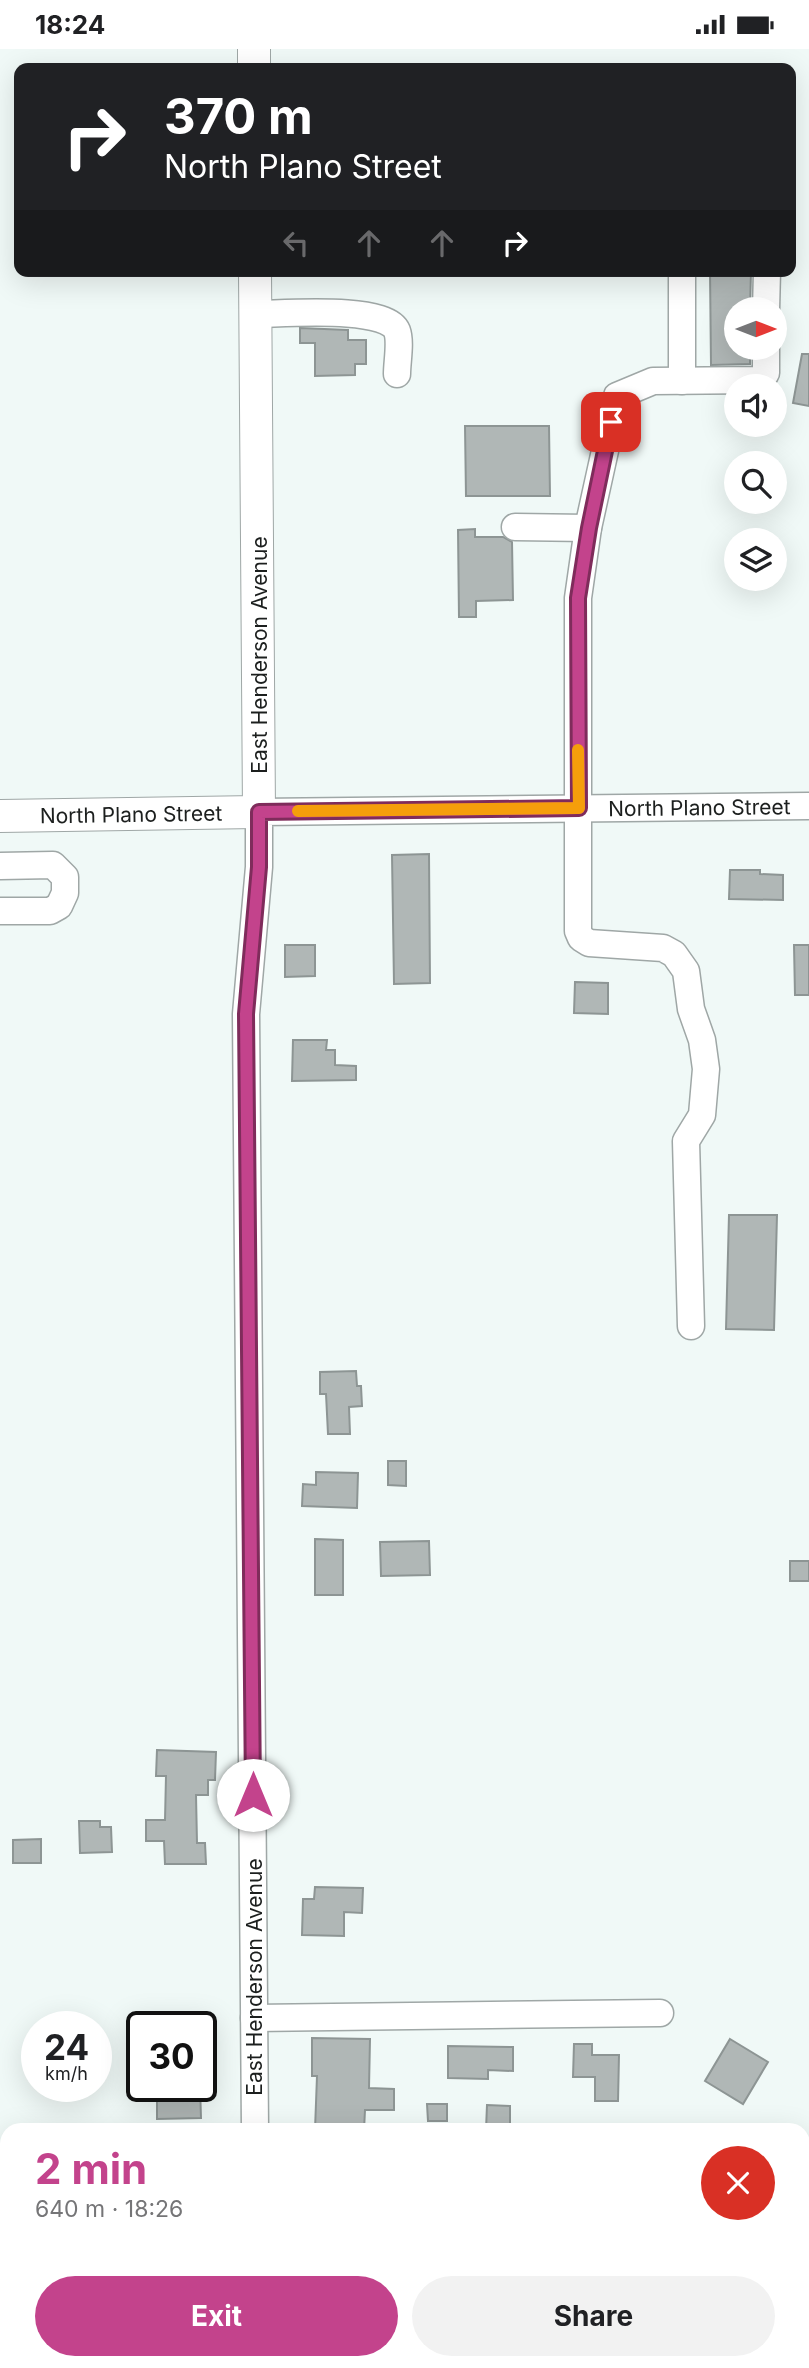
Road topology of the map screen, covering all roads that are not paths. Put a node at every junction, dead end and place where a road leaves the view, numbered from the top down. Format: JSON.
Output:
{"nodes":[{"id":1,"x":256,"y":277,"type":"edge"},
{"id":2,"x":682,"y":277,"type":"edge"},
{"id":3,"x":766,"y":277,"type":"edge"},
{"id":4,"x":766,"y":297,"type":"edge"},
{"id":5,"x":256,"y":314,"type":"junction"},
{"id":6,"x":766,"y":361,"type":"edge"},
{"id":7,"x":397,"y":374,"type":"dead end"},
{"id":8,"x":682,"y":381,"type":"junction"},
{"id":9,"x":515,"y":527,"type":"dead end"},
{"id":10,"x":589,"y":528,"type":"junction"},
{"id":11,"x":809,"y":806,"type":"edge"},
{"id":12,"x":579,"y":808,"type":"junction"},
{"id":13,"x":259,"y":812,"type":"junction"},
{"id":14,"x":0,"y":816,"type":"edge"},
{"id":15,"x":0,"y":866,"type":"edge"},
{"id":16,"x":0,"y":911,"type":"edge"},
{"id":17,"x":691,"y":1326,"type":"dead end"},
{"id":18,"x":660,"y":2013,"type":"dead end"},
{"id":19,"x":254,"y":2018,"type":"junction"},
{"id":20,"x":255,"y":2123,"type":"edge"}],
"edges":[{"from":1,"to":5,"type":"main road","name":"East Henderson Avenue"},
{"from":2,"to":8,"type":"street"},
{"from":3,"to":4,"type":"street"},
{"from":5,"to":7,"type":"street"},
{"from":5,"to":13,"type":"main road","name":"East Henderson Avenue"},
{"from":6,"to":8,"type":"street"},
{"from":8,"to":10,"type":"street"},
{"from":9,"to":10,"type":"street"},
{"from":10,"to":12,"type":"street"},
{"from":11,"to":12,"type":"street","name":"North Plano Street"},
{"from":12,"to":13,"type":"street","name":"North Plano Street"},
{"from":12,"to":17,"type":"street"},
{"from":13,"to":14,"type":"main road","name":"North Plano Street"},
{"from":13,"to":19,"type":"street","name":"East Henderson Avenue"},
{"from":15,"to":16,"type":"street"},
{"from":18,"to":19,"type":"street"},
{"from":19,"to":20,"type":"street","name":"East Henderson Avenue"}]}
